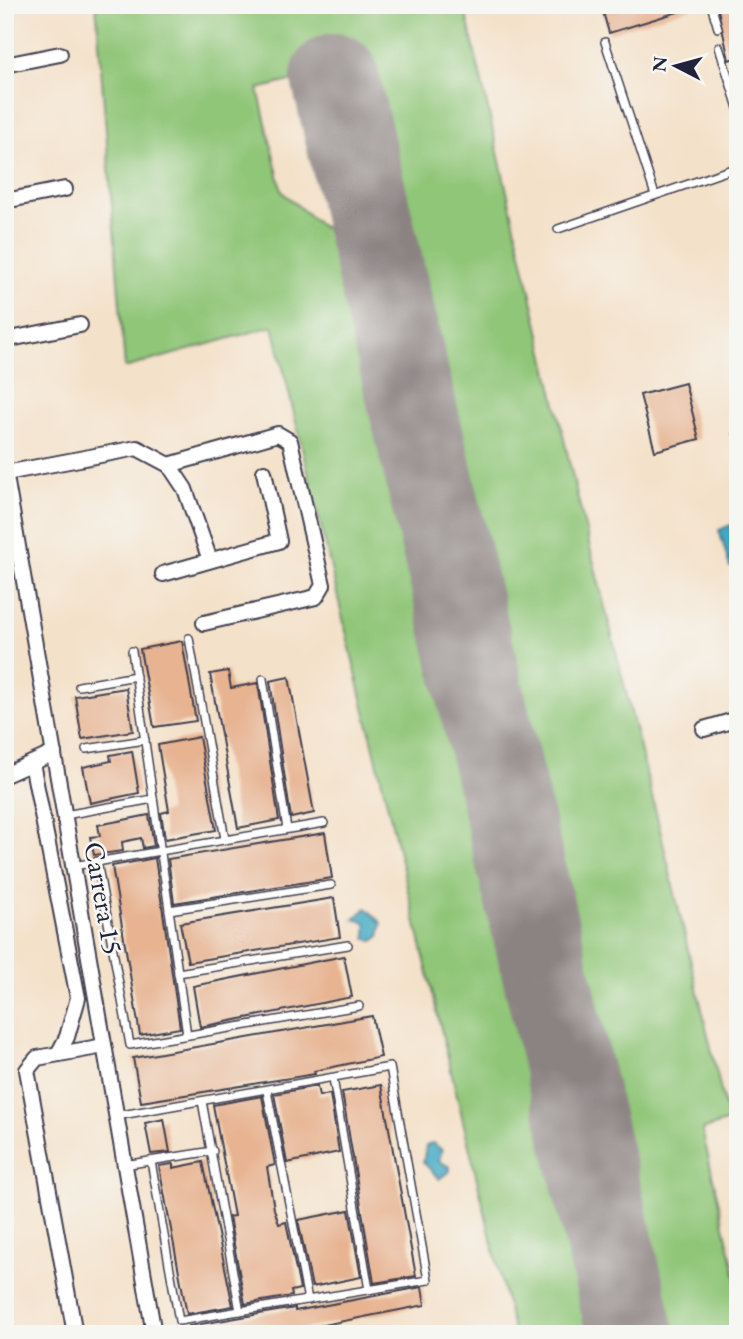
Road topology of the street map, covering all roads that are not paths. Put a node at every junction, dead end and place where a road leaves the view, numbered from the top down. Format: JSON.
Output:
{"nodes":[{"id":1,"x":711,"y":5,"type":"edge"},
{"id":2,"x":718,"y":28,"type":"dead end"},
{"id":3,"x":605,"y":42,"type":"dead end"},
{"id":4,"x":719,"y":47,"type":"dead end"},
{"id":5,"x":60,"y":54,"type":"dead end"},
{"id":6,"x":5,"y":65,"type":"edge"},
{"id":7,"x":738,"y":108,"type":"edge"},
{"id":8,"x":738,"y":167,"type":"edge"},
{"id":9,"x":65,"y":189,"type":"dead end"},
{"id":10,"x":655,"y":195,"type":"junction"},
{"id":11,"x":5,"y":201,"type":"edge"},
{"id":12,"x":558,"y":229,"type":"dead end"},
{"id":13,"x":80,"y":325,"type":"dead end"},
{"id":14,"x":5,"y":340,"type":"edge"},
{"id":15,"x":169,"y":465,"type":"junction"},
{"id":16,"x":5,"y":472,"type":"edge"},
{"id":17,"x":264,"y":472,"type":"dead end"},
{"id":18,"x":210,"y":560,"type":"junction"},
{"id":19,"x":163,"y":574,"type":"dead end"},
{"id":20,"x":204,"y":623,"type":"dead end"},
{"id":21,"x":189,"y":638,"type":"dead end"},
{"id":22,"x":132,"y":651,"type":"dead end"},
{"id":23,"x":136,"y":676,"type":"junction"},
{"id":24,"x":263,"y":679,"type":"dead end"},
{"id":25,"x":79,"y":686,"type":"dead end"},
{"id":26,"x":738,"y":719,"type":"edge"},
{"id":27,"x":704,"y":729,"type":"dead end"},
{"id":28,"x":145,"y":740,"type":"junction"},
{"id":29,"x":86,"y":749,"type":"dead end"},
{"id":30,"x":54,"y":753,"type":"junction"},
{"id":31,"x":32,"y":763,"type":"junction"},
{"id":32,"x":5,"y":775,"type":"edge"},
{"id":33,"x":153,"y":799,"type":"junction"},
{"id":34,"x":64,"y":815,"type":"junction"},
{"id":35,"x":324,"y":823,"type":"dead end"},
{"id":36,"x":287,"y":829,"type":"junction"},
{"id":37,"x":225,"y":839,"type":"junction"},
{"id":38,"x":161,"y":850,"type":"junction"},
{"id":39,"x":97,"y":861,"type":"junction"},
{"id":40,"x":73,"y":866,"type":"junction"},
{"id":41,"x":331,"y":885,"type":"dead end"},
{"id":42,"x":169,"y":910,"type":"junction"},
{"id":43,"x":348,"y":945,"type":"dead end"},
{"id":44,"x":178,"y":973,"type":"junction"},
{"id":45,"x":359,"y":1006,"type":"dead end"},
{"id":46,"x":187,"y":1035,"type":"junction"},
{"id":47,"x":104,"y":1046,"type":"junction"},
{"id":48,"x":58,"y":1054,"type":"junction"},
{"id":49,"x":333,"y":1078,"type":"junction"},
{"id":50,"x":267,"y":1091,"type":"junction"},
{"id":51,"x":202,"y":1101,"type":"junction"},
{"id":52,"x":116,"y":1116,"type":"junction"},
{"id":53,"x":213,"y":1150,"type":"junction"},
{"id":54,"x":152,"y":1161,"type":"junction"},
{"id":55,"x":123,"y":1165,"type":"junction"},
{"id":56,"x":369,"y":1290,"type":"junction"},
{"id":57,"x":308,"y":1300,"type":"junction"},
{"id":58,"x":240,"y":1311,"type":"junction"},
{"id":59,"x":75,"y":1334,"type":"edge"},
{"id":60,"x":154,"y":1334,"type":"edge"}],
"edges":[{"from":1,"to":2,"type":"lane"},
{"from":3,"to":10,"type":"lane"},
{"from":4,"to":7,"type":"lane"},
{"from":5,"to":6,"type":"street"},
{"from":8,"to":10,"type":"lane"},
{"from":9,"to":11,"type":"street"},
{"from":10,"to":12,"type":"lane"},
{"from":13,"to":14,"type":"street"},
{"from":15,"to":16,"type":"street"},
{"from":15,"to":18,"type":"street"},
{"from":15,"to":20,"type":"street"},
{"from":16,"to":30,"type":"street","name":"Carrera 15"},
{"from":17,"to":18,"type":"street"},
{"from":18,"to":19,"type":"street"},
{"from":21,"to":37,"type":"lane"},
{"from":22,"to":23,"type":"lane"},
{"from":23,"to":25,"type":"lane"},
{"from":23,"to":28,"type":"lane"},
{"from":24,"to":36,"type":"lane"},
{"from":26,"to":27,"type":"street"},
{"from":28,"to":29,"type":"lane"},
{"from":28,"to":33,"type":"lane"},
{"from":30,"to":31,"type":"street"},
{"from":30,"to":34,"type":"street","name":"Carrera 15"},
{"from":31,"to":32,"type":"street"},
{"from":31,"to":48,"type":"street"},
{"from":33,"to":34,"type":"lane"},
{"from":33,"to":38,"type":"lane"},
{"from":34,"to":40,"type":"street","name":"Carrera 15"},
{"from":35,"to":36,"type":"lane"},
{"from":36,"to":37,"type":"lane"},
{"from":37,"to":38,"type":"lane"},
{"from":38,"to":39,"type":"lane"},
{"from":38,"to":42,"type":"lane"},
{"from":39,"to":40,"type":"lane"},
{"from":39,"to":46,"type":"lane"},
{"from":40,"to":47,"type":"street","name":"Carrera 15"},
{"from":41,"to":42,"type":"lane"},
{"from":42,"to":44,"type":"lane"},
{"from":43,"to":44,"type":"lane"},
{"from":44,"to":46,"type":"lane"},
{"from":45,"to":46,"type":"lane"},
{"from":47,"to":48,"type":"street"},
{"from":47,"to":52,"type":"street","name":"Carrera 15"},
{"from":48,"to":59,"type":"street"},
{"from":49,"to":50,"type":"lane"},
{"from":49,"to":56,"type":"lane"},
{"from":49,"to":56,"type":"lane"},
{"from":50,"to":51,"type":"lane"},
{"from":50,"to":57,"type":"lane"},
{"from":51,"to":52,"type":"lane"},
{"from":51,"to":53,"type":"lane"},
{"from":52,"to":55,"type":"street","name":"Carrera 15"},
{"from":53,"to":54,"type":"lane"},
{"from":53,"to":58,"type":"lane"},
{"from":54,"to":55,"type":"lane"},
{"from":54,"to":58,"type":"lane"},
{"from":55,"to":60,"type":"street","name":"Carrera 15"},
{"from":56,"to":57,"type":"lane"},
{"from":57,"to":58,"type":"lane"}]}
